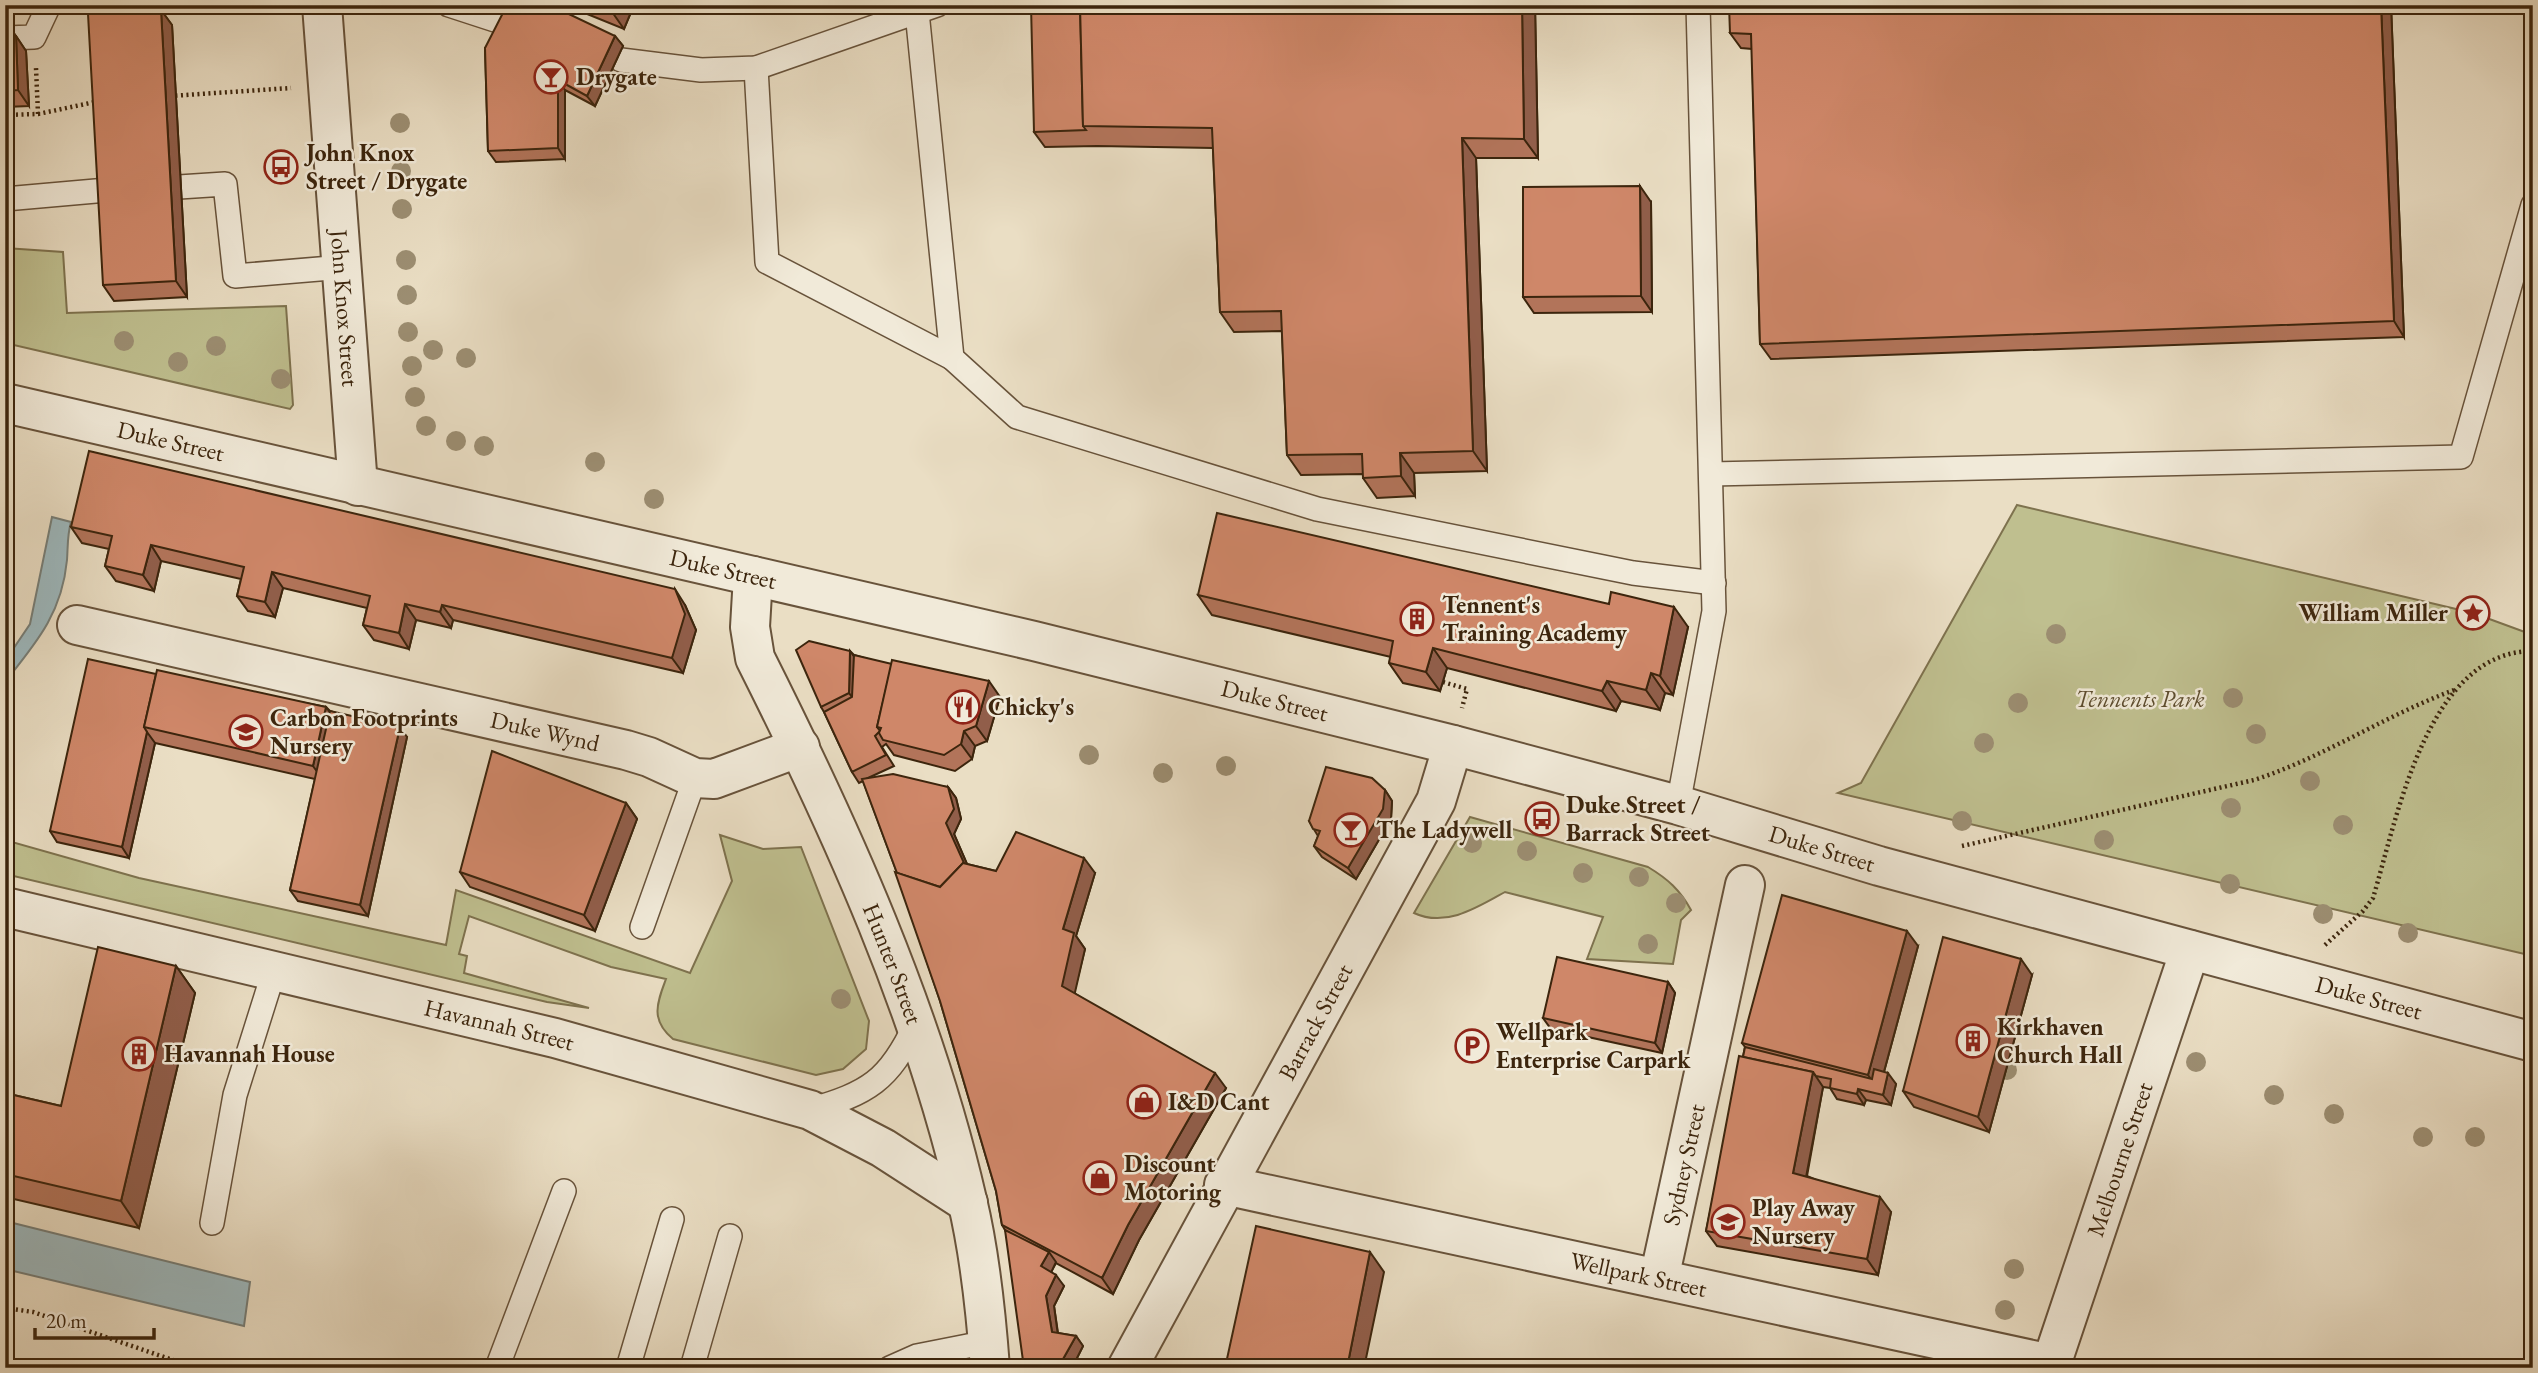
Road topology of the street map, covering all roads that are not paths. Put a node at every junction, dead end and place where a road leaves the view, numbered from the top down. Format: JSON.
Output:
{"nodes":[{"id":1,"x":49,"y":5,"type":"edge"},
{"id":2,"x":322,"y":5,"type":"edge"},
{"id":3,"x":449,"y":5,"type":"edge"},
{"id":4,"x":1698,"y":5,"type":"edge"},
{"id":5,"x":927,"y":8,"type":"edge"},
{"id":6,"x":495,"y":20,"type":"dead end"},
{"id":7,"x":5,"y":38,"type":"edge"},
{"id":8,"x":621,"y":60,"type":"dead end"},
{"id":9,"x":755,"y":68,"type":"junction"},
{"id":10,"x":179,"y":187,"type":"dead end"},
{"id":11,"x":107,"y":190,"type":"edge"},
{"id":12,"x":5,"y":199,"type":"edge"},
{"id":13,"x":2533,"y":205,"type":"edge"},
{"id":14,"x":343,"y":267,"type":"junction"},
{"id":15,"x":952,"y":358,"type":"junction"},
{"id":16,"x":5,"y":403,"type":"edge"},
{"id":17,"x":1711,"y":474,"type":"junction"},
{"id":18,"x":358,"y":486,"type":"junction"},
{"id":19,"x":753,"y":576,"type":"junction"},
{"id":20,"x":1714,"y":583,"type":"junction"},
{"id":21,"x":77,"y":625,"type":"dead end"},
{"id":22,"x":1453,"y":745,"type":"junction"},
{"id":23,"x":800,"y":747,"type":"junction"},
{"id":24,"x":695,"y":778,"type":"junction"},
{"id":25,"x":1678,"y":805,"type":"junction"},
{"id":26,"x":1745,"y":885,"type":"dead end"},
{"id":27,"x":5,"y":907,"type":"edge"},
{"id":28,"x":642,"y":927,"type":"dead end"},
{"id":29,"x":2190,"y":950,"type":"junction"},
{"id":30,"x":274,"y":971,"type":"junction"},
{"id":31,"x":915,"y":1025,"type":"junction"},
{"id":32,"x":2533,"y":1042,"type":"edge"},
{"id":33,"x":810,"y":1110,"type":"junction"},
{"id":34,"x":1224,"y":1185,"type":"junction"},
{"id":35,"x":564,"y":1191,"type":"dead end"},
{"id":36,"x":968,"y":1203,"type":"junction"},
{"id":37,"x":672,"y":1219,"type":"dead end"},
{"id":38,"x":212,"y":1223,"type":"dead end"},
{"id":39,"x":730,"y":1236,"type":"dead end"},
{"id":40,"x":1659,"y":1279,"type":"junction"},
{"id":41,"x":989,"y":1355,"type":"edge"},
{"id":42,"x":2051,"y":1366,"type":"edge"},
{"id":43,"x":498,"y":1368,"type":"edge"},
{"id":44,"x":628,"y":1368,"type":"edge"},
{"id":45,"x":692,"y":1368,"type":"edge"},
{"id":46,"x":890,"y":1368,"type":"edge"},
{"id":47,"x":1127,"y":1368,"type":"edge"}],
"edges":[{"from":1,"to":7,"type":"lane"},
{"from":2,"to":14,"type":"street","name":"John Knox Street"},
{"from":3,"to":6,"type":"lane"},
{"from":4,"to":17,"type":"lane"},
{"from":5,"to":9,"type":"lane"},
{"from":5,"to":15,"type":"lane"},
{"from":8,"to":9,"type":"lane"},
{"from":9,"to":15,"type":"lane"},
{"from":10,"to":14,"type":"lane"},
{"from":11,"to":12,"type":"lane"},
{"from":13,"to":17,"type":"lane"},
{"from":14,"to":18,"type":"street","name":"John Knox Street"},
{"from":15,"to":20,"type":"lane"},
{"from":16,"to":18,"type":"street","name":"Duke Street"},
{"from":17,"to":20,"type":"lane"},
{"from":18,"to":19,"type":"street","name":"Duke Street"},
{"from":19,"to":22,"type":"street","name":"Duke Street"},
{"from":19,"to":23,"type":"street","name":"Hunter Street"},
{"from":20,"to":25,"type":"lane"},
{"from":21,"to":24,"type":"street","name":"Duke Wynd"},
{"from":22,"to":25,"type":"street","name":"Duke Street"},
{"from":22,"to":34,"type":"street","name":"Barrack Street"},
{"from":23,"to":24,"type":"street"},
{"from":23,"to":31,"type":"street","name":"Hunter Street"},
{"from":24,"to":28,"type":"lane"},
{"from":25,"to":29,"type":"street","name":"Duke Street"},
{"from":26,"to":40,"type":"street","name":"Sydney Street"},
{"from":27,"to":30,"type":"street","name":"Havannah Street"},
{"from":29,"to":32,"type":"street","name":"Duke Street"},
{"from":29,"to":42,"type":"street","name":"Melbourne Street"},
{"from":30,"to":33,"type":"street","name":"Havannah Street"},
{"from":30,"to":38,"type":"lane"},
{"from":31,"to":33,"type":"lane"},
{"from":31,"to":36,"type":"street","name":"Hunter Street"},
{"from":33,"to":36,"type":"street","name":"Havannah Street"},
{"from":34,"to":40,"type":"street","name":"Wellpark Street"},
{"from":34,"to":47,"type":"street","name":"Barrack Street"},
{"from":35,"to":43,"type":"lane"},
{"from":36,"to":41,"type":"street","name":"Hunter Street"},
{"from":37,"to":44,"type":"lane"},
{"from":39,"to":45,"type":"lane"},
{"from":40,"to":42,"type":"street","name":"Wellpark Street"},
{"from":41,"to":46,"type":"lane"}]}
